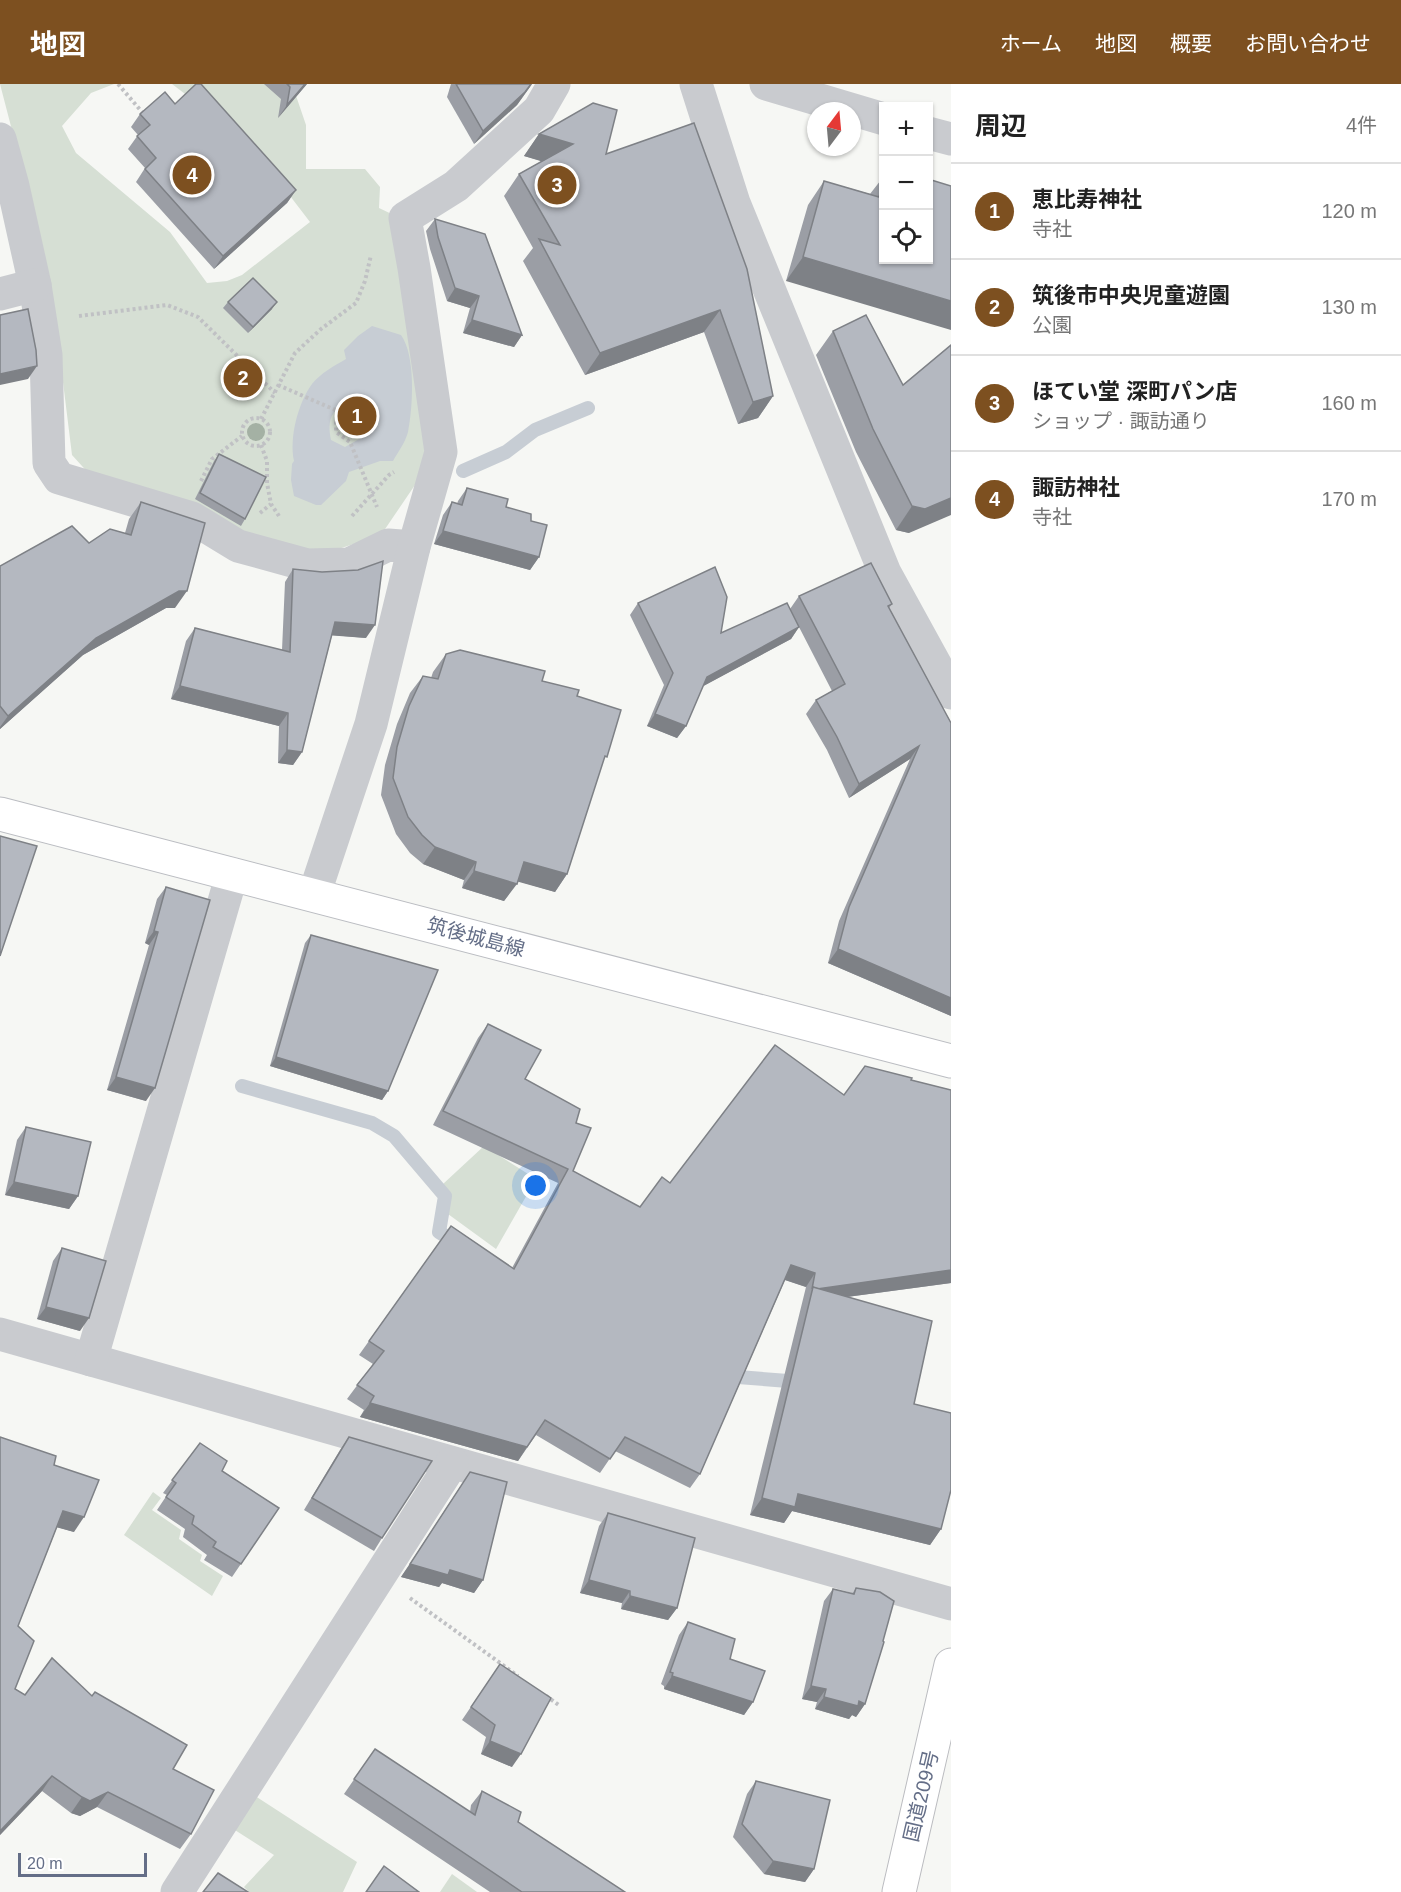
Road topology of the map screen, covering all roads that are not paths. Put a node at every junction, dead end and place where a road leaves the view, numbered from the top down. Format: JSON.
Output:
{"nodes":[{"id":1,"x":554,"y":84,"type":"edge"},
{"id":2,"x":696,"y":84,"type":"edge"},
{"id":3,"x":766,"y":84,"type":"edge"},
{"id":4,"x":879,"y":118,"type":"edge"},
{"id":5,"x":933,"y":134,"type":"edge"},
{"id":6,"x":0,"y":139,"type":"edge"},
{"id":7,"x":951,"y":139,"type":"edge"},
{"id":8,"x":35,"y":285,"type":"junction"},
{"id":9,"x":0,"y":294,"type":"edge"},
{"id":10,"x":414,"y":547,"type":"junction"},
{"id":11,"x":951,"y":693,"type":"edge"},
{"id":12,"x":0,"y":814,"type":"edge"},
{"id":13,"x":232,"y":874,"type":"junction"},
{"id":14,"x":314,"y":895,"type":"junction"},
{"id":15,"x":951,"y":1060,"type":"edge"},
{"id":16,"x":0,"y":1334,"type":"edge"},
{"id":17,"x":91,"y":1360,"type":"junction"},
{"id":18,"x":452,"y":1463,"type":"junction"},
{"id":19,"x":951,"y":1604,"type":"edge"},
{"id":20,"x":951,"y":1665,"type":"edge"},
{"id":21,"x":177,"y":1892,"type":"edge"},
{"id":22,"x":899,"y":1892,"type":"edge"}],
"edges":[{"from":1,"to":10,"type":"street"},
{"from":2,"to":11,"type":"street"},
{"from":3,"to":4,"type":"street"},
{"from":5,"to":7,"type":"street"},
{"from":6,"to":8,"type":"street"},
{"from":8,"to":9,"type":"street"},
{"from":8,"to":10,"type":"street"},
{"from":10,"to":14,"type":"street"},
{"from":12,"to":13,"type":"main road","name":"筑後城島線"},
{"from":13,"to":14,"type":"main road","name":"筑後城島線"},
{"from":13,"to":17,"type":"street"},
{"from":14,"to":15,"type":"main road","name":"筑後城島線"},
{"from":16,"to":17,"type":"street"},
{"from":17,"to":18,"type":"street"},
{"from":18,"to":19,"type":"street"},
{"from":18,"to":21,"type":"street"},
{"from":20,"to":22,"type":"main road","name":"国道209号"}]}
